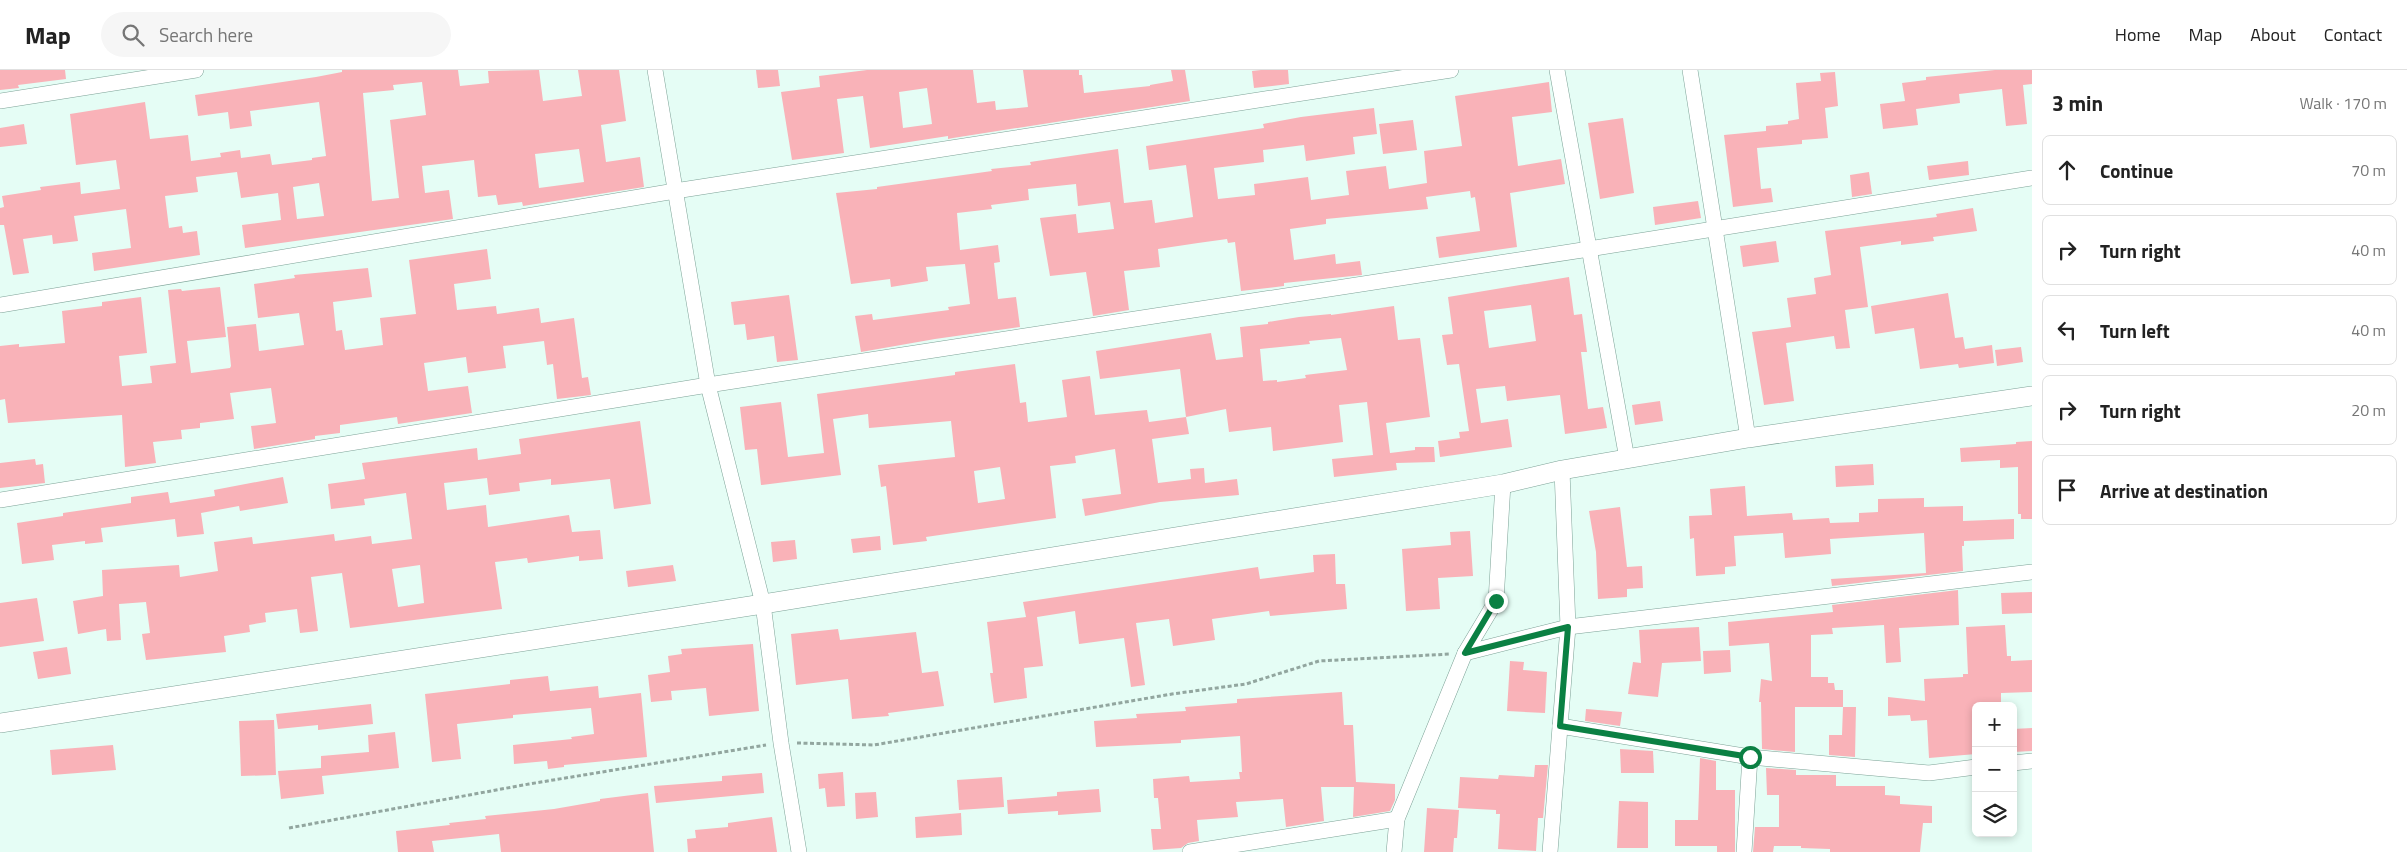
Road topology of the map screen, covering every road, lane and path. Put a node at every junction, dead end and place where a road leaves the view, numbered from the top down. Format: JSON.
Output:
{"nodes":[{"id":1,"x":196,"y":70,"type":"edge"},
{"id":2,"x":655,"y":70,"type":"edge"},
{"id":3,"x":1451,"y":70,"type":"edge"},
{"id":4,"x":1557,"y":70,"type":"edge"},
{"id":5,"x":1690,"y":70,"type":"edge"},
{"id":6,"x":0,"y":101,"type":"edge"},
{"id":7,"x":2032,"y":178,"type":"edge"},
{"id":8,"x":675,"y":191,"type":"junction"},
{"id":9,"x":1715,"y":227,"type":"junction"},
{"id":10,"x":1589,"y":249,"type":"junction"},
{"id":11,"x":0,"y":305,"type":"edge"},
{"id":12,"x":708,"y":386,"type":"junction"},
{"id":13,"x":2032,"y":396,"type":"edge"},
{"id":14,"x":1748,"y":438,"type":"junction"},
{"id":15,"x":1627,"y":459,"type":"junction"},
{"id":16,"x":1562,"y":470,"type":"junction"},
{"id":17,"x":1503,"y":484,"type":"junction"},
{"id":18,"x":0,"y":500,"type":"edge"},
{"id":19,"x":2032,"y":572,"type":"edge"},
{"id":20,"x":763,"y":604,"type":"junction"},
{"id":21,"x":1568,"y":627,"type":"junction"},
{"id":22,"x":1465,"y":653,"type":"junction"},
{"id":23,"x":0,"y":723,"type":"edge"},
{"id":24,"x":1560,"y":726,"type":"junction"},
{"id":25,"x":781,"y":743,"type":"junction"},
{"id":26,"x":1750,"y":757,"type":"junction"},
{"id":27,"x":2032,"y":761,"type":"edge"},
{"id":28,"x":2017,"y":763,"type":"edge"},
{"id":29,"x":1972,"y":768,"type":"edge"},
{"id":30,"x":1397,"y":819,"type":"junction"},
{"id":31,"x":289,"y":828,"type":"dead end"},
{"id":32,"x":799,"y":852,"type":"edge"},
{"id":33,"x":1190,"y":852,"type":"edge"},
{"id":34,"x":1394,"y":852,"type":"edge"},
{"id":35,"x":1550,"y":852,"type":"edge"},
{"id":36,"x":1744,"y":852,"type":"edge"}],
"edges":[{"from":1,"to":6,"type":"street"},
{"from":2,"to":8,"type":"street"},
{"from":3,"to":8,"type":"street"},
{"from":4,"to":10,"type":"street"},
{"from":5,"to":9,"type":"street"},
{"from":7,"to":9,"type":"street"},
{"from":8,"to":11,"type":"street"},
{"from":8,"to":12,"type":"street"},
{"from":9,"to":10,"type":"street"},
{"from":9,"to":14,"type":"street"},
{"from":10,"to":12,"type":"street"},
{"from":10,"to":15,"type":"street"},
{"from":12,"to":18,"type":"street"},
{"from":12,"to":20,"type":"street"},
{"from":13,"to":14,"type":"street"},
{"from":14,"to":15,"type":"street"},
{"from":15,"to":16,"type":"street"},
{"from":16,"to":17,"type":"street"},
{"from":16,"to":21,"type":"street"},
{"from":17,"to":20,"type":"street"},
{"from":17,"to":22,"type":"street"},
{"from":19,"to":21,"type":"street"},
{"from":20,"to":23,"type":"street"},
{"from":20,"to":25,"type":"street"},
{"from":21,"to":22,"type":"street"},
{"from":21,"to":24,"type":"street"},
{"from":22,"to":25,"type":"path"},
{"from":22,"to":30,"type":"street"},
{"from":24,"to":26,"type":"street"},
{"from":24,"to":35,"type":"street"},
{"from":25,"to":31,"type":"path"},
{"from":25,"to":32,"type":"street"},
{"from":26,"to":29,"type":"street"},
{"from":26,"to":36,"type":"street"},
{"from":27,"to":28,"type":"street"},
{"from":30,"to":33,"type":"street"},
{"from":30,"to":34,"type":"street"}]}
